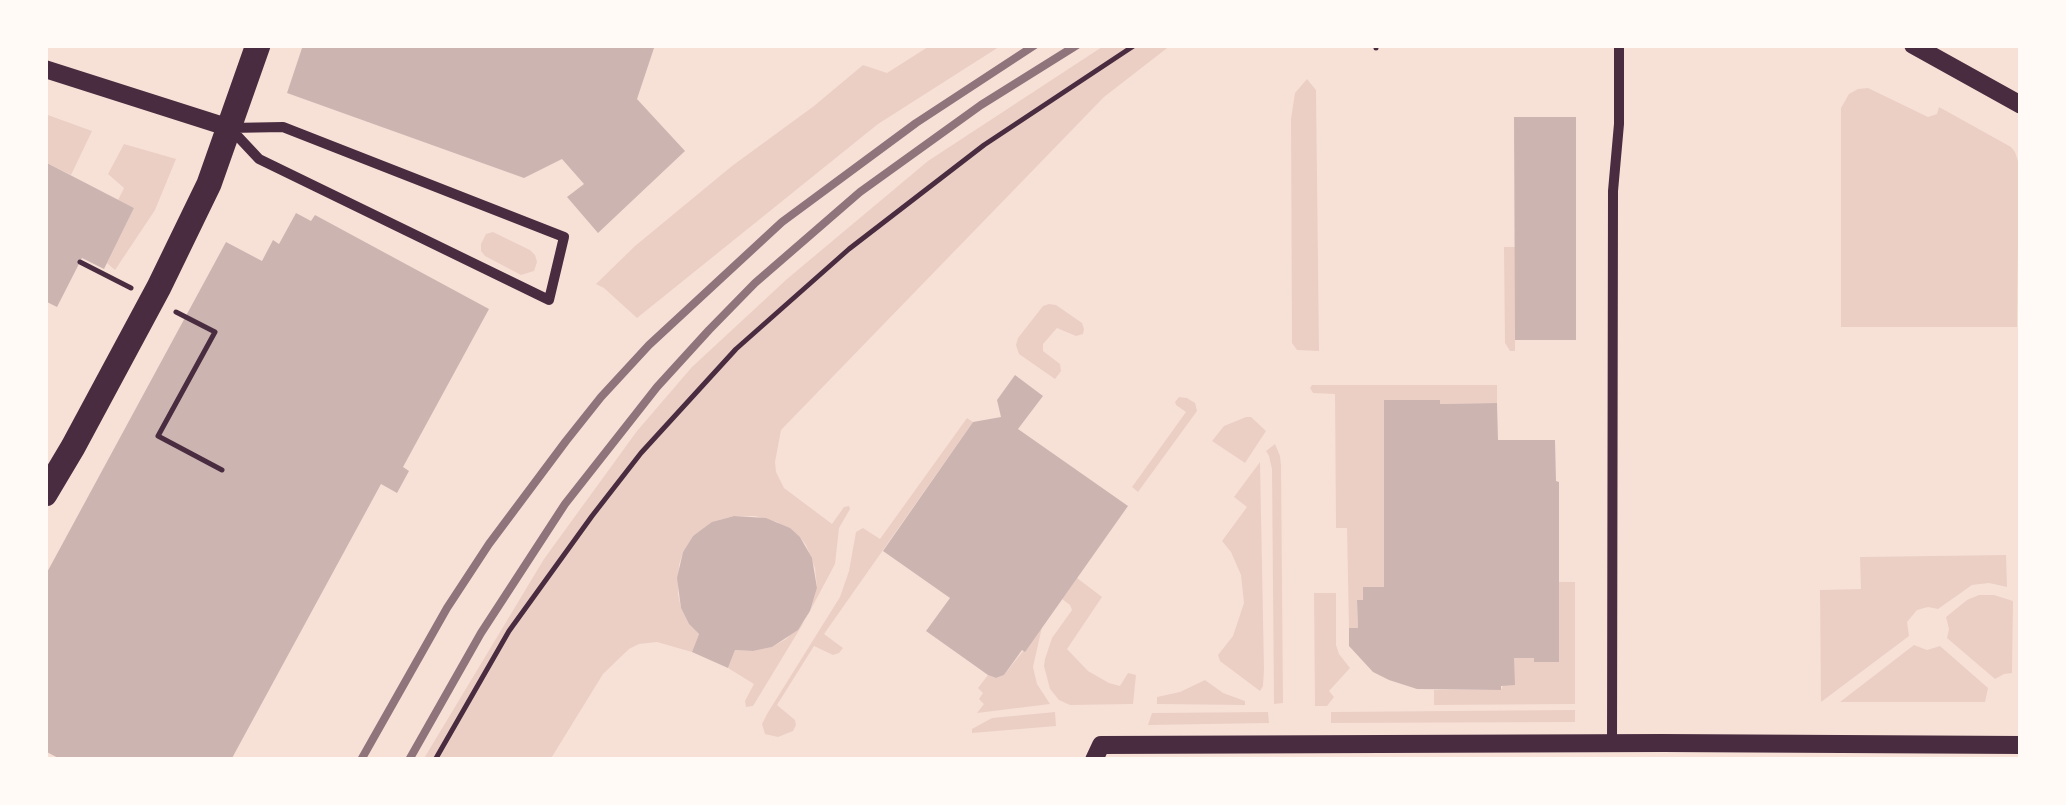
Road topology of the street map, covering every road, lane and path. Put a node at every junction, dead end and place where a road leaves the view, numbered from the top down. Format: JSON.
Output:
{"nodes":[{"id":1,"x":258,"y":45,"type":"edge"},
{"id":2,"x":1135,"y":45,"type":"edge"},
{"id":3,"x":1618,"y":45,"type":"edge"},
{"id":4,"x":1913,"y":45,"type":"edge"},
{"id":5,"x":45,"y":69,"type":"edge"},
{"id":6,"x":2021,"y":105,"type":"edge"},
{"id":7,"x":230,"y":128,"type":"junction"},
{"id":8,"x":80,"y":262,"type":"dead end"},
{"id":9,"x":140,"y":293,"type":"dead end"},
{"id":10,"x":170,"y":309,"type":"dead end"},
{"id":11,"x":222,"y":470,"type":"dead end"},
{"id":12,"x":45,"y":494,"type":"edge"},
{"id":13,"x":1612,"y":743,"type":"junction"},
{"id":14,"x":2021,"y":745,"type":"edge"},
{"id":15,"x":1097,"y":752,"type":"edge"},
{"id":16,"x":435,"y":760,"type":"edge"}],
"edges":[{"from":1,"to":7,"type":"main road"},
{"from":2,"to":16,"type":"path"},
{"from":3,"to":13,"type":"street"},
{"from":4,"to":6,"type":"street"},
{"from":5,"to":7,"type":"street"},
{"from":7,"to":7,"type":"street"},
{"from":7,"to":12,"type":"main road"},
{"from":8,"to":9,"type":"path"},
{"from":10,"to":11,"type":"path"},
{"from":13,"to":14,"type":"street"},
{"from":13,"to":15,"type":"street"}]}
